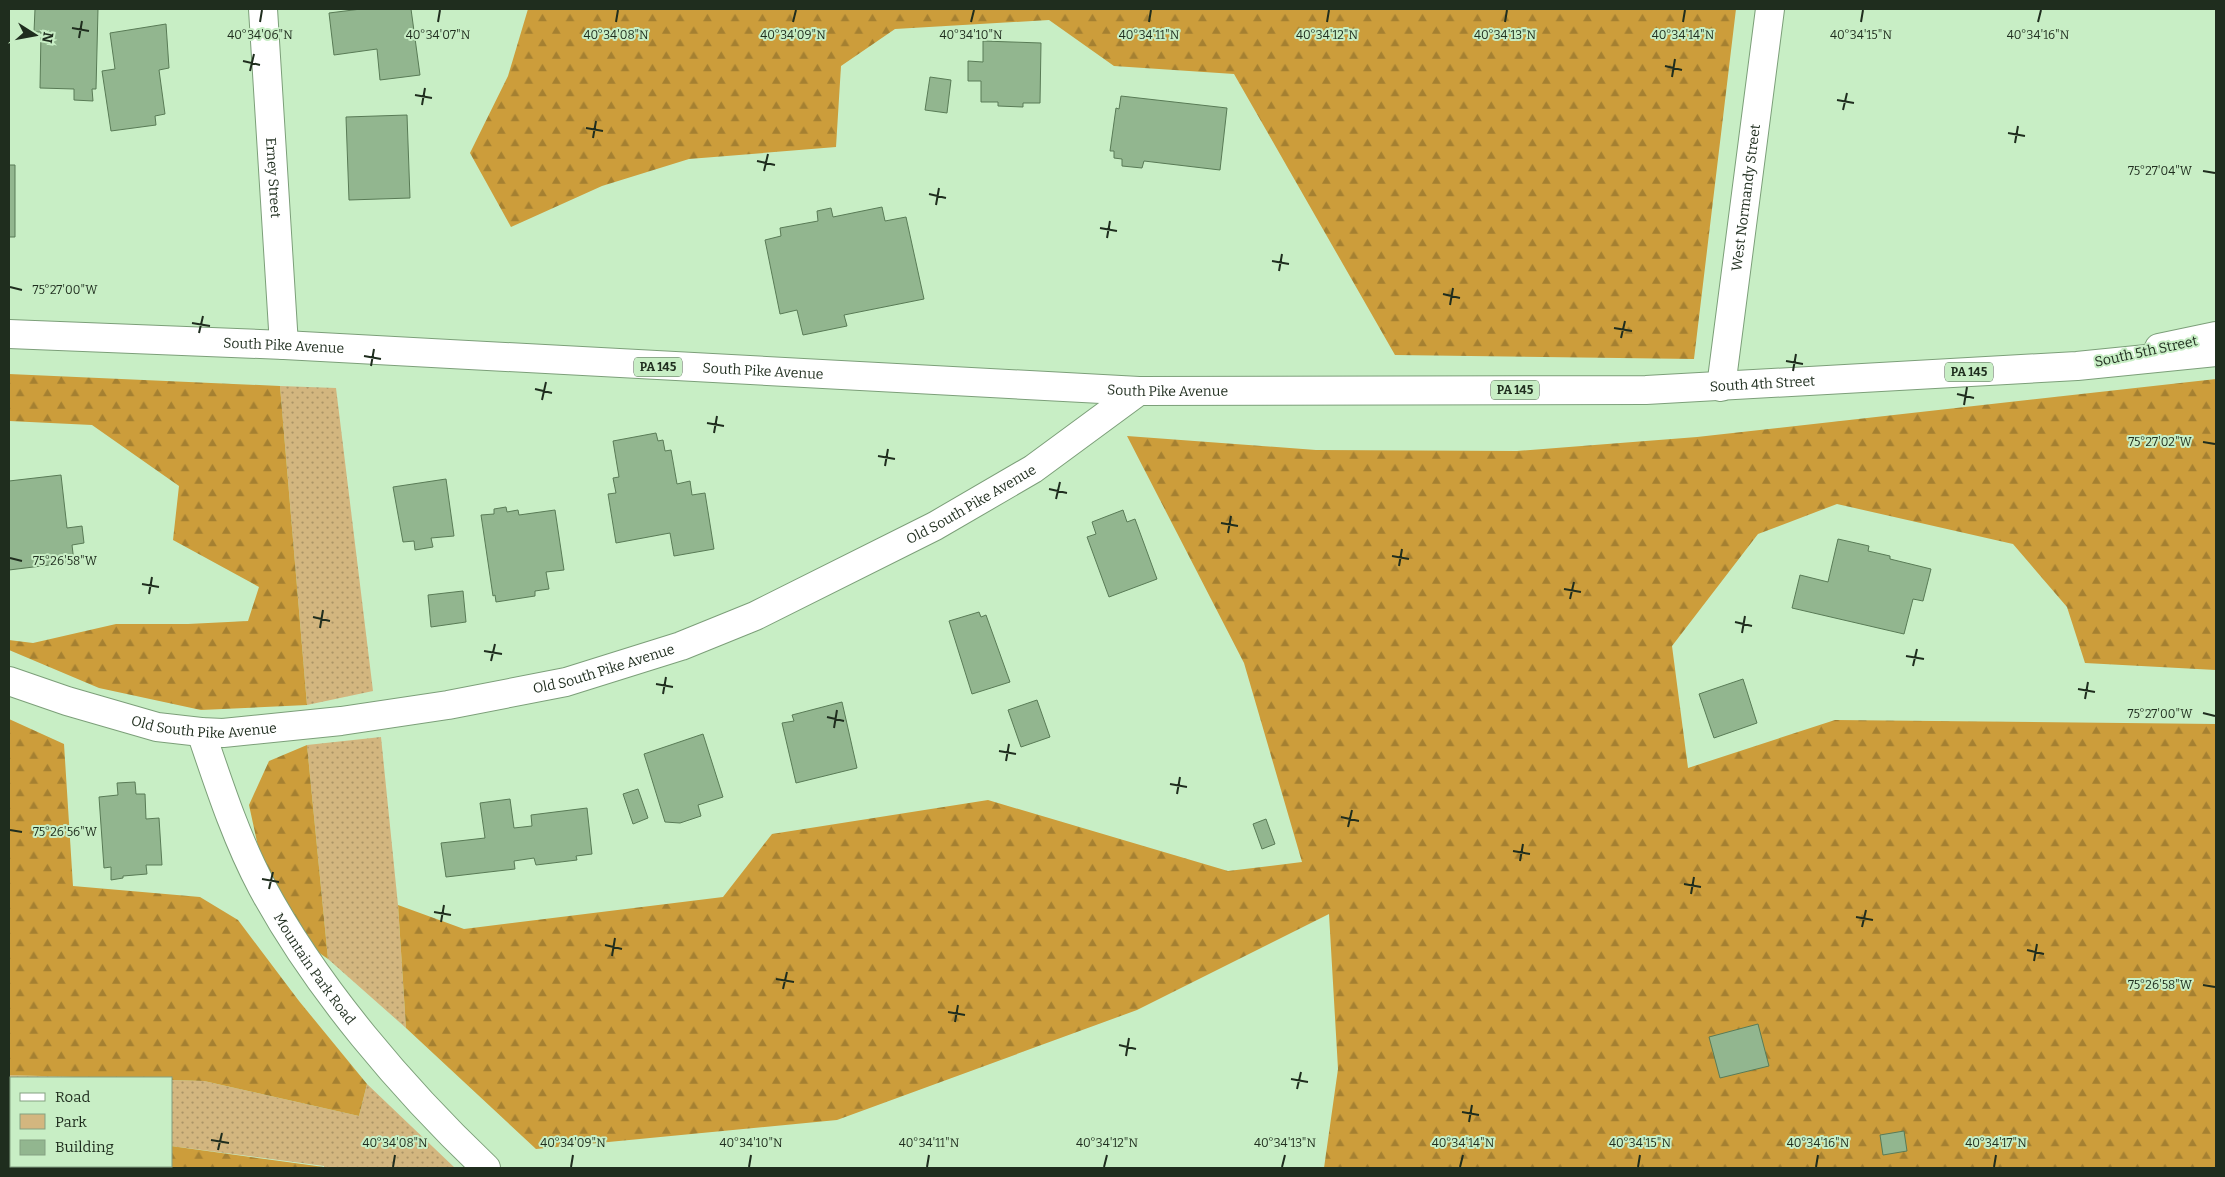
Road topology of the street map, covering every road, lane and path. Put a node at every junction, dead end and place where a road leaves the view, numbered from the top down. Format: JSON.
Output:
{"nodes":[{"id":1,"x":263,"y":9,"type":"edge"},
{"id":2,"x":1770,"y":9,"type":"edge"},
{"id":3,"x":9,"y":334,"type":"edge"},
{"id":4,"x":2216,"y":336,"type":"edge"},
{"id":5,"x":284,"y":345,"type":"junction"},
{"id":6,"x":2216,"y":352,"type":"edge"},
{"id":7,"x":2077,"y":366,"type":"junction"},
{"id":8,"x":1721,"y":387,"type":"junction"},
{"id":9,"x":1308,"y":389,"type":"joint"},
{"id":10,"x":1139,"y":391,"type":"junction"},
{"id":11,"x":9,"y":681,"type":"edge"},
{"id":12,"x":201,"y":732,"type":"junction"},
{"id":13,"x":486,"y":1168,"type":"edge"}],
"edges":[{"from":1,"to":5,"type":"street","name":"Erney Street"},
{"from":2,"to":8,"type":"street","name":"West Normandy Street"},
{"from":3,"to":5,"type":"street","name":"South Pike Avenue","number":"PA 145"},
{"from":4,"to":7,"type":"street","name":"South 5th Street"},
{"from":5,"to":10,"type":"street","name":"South Pike Avenue","number":"PA 145"},
{"from":6,"to":7,"type":"street","name":"South 4th Street","number":"PA 145"},
{"from":7,"to":8,"type":"street","name":"South 4th Street","number":"PA 145"},
{"from":8,"to":9,"type":"street","name":"South 4th Street","number":"PA 145"},
{"from":9,"to":10,"type":"street","name":"South Pike Avenue","number":"PA 145"},
{"from":10,"to":12,"type":"street","name":"Old South Pike Avenue"},
{"from":11,"to":12,"type":"street","name":"Old South Pike Avenue"},
{"from":12,"to":13,"type":"street","name":"Mountain Park Road"}]}
